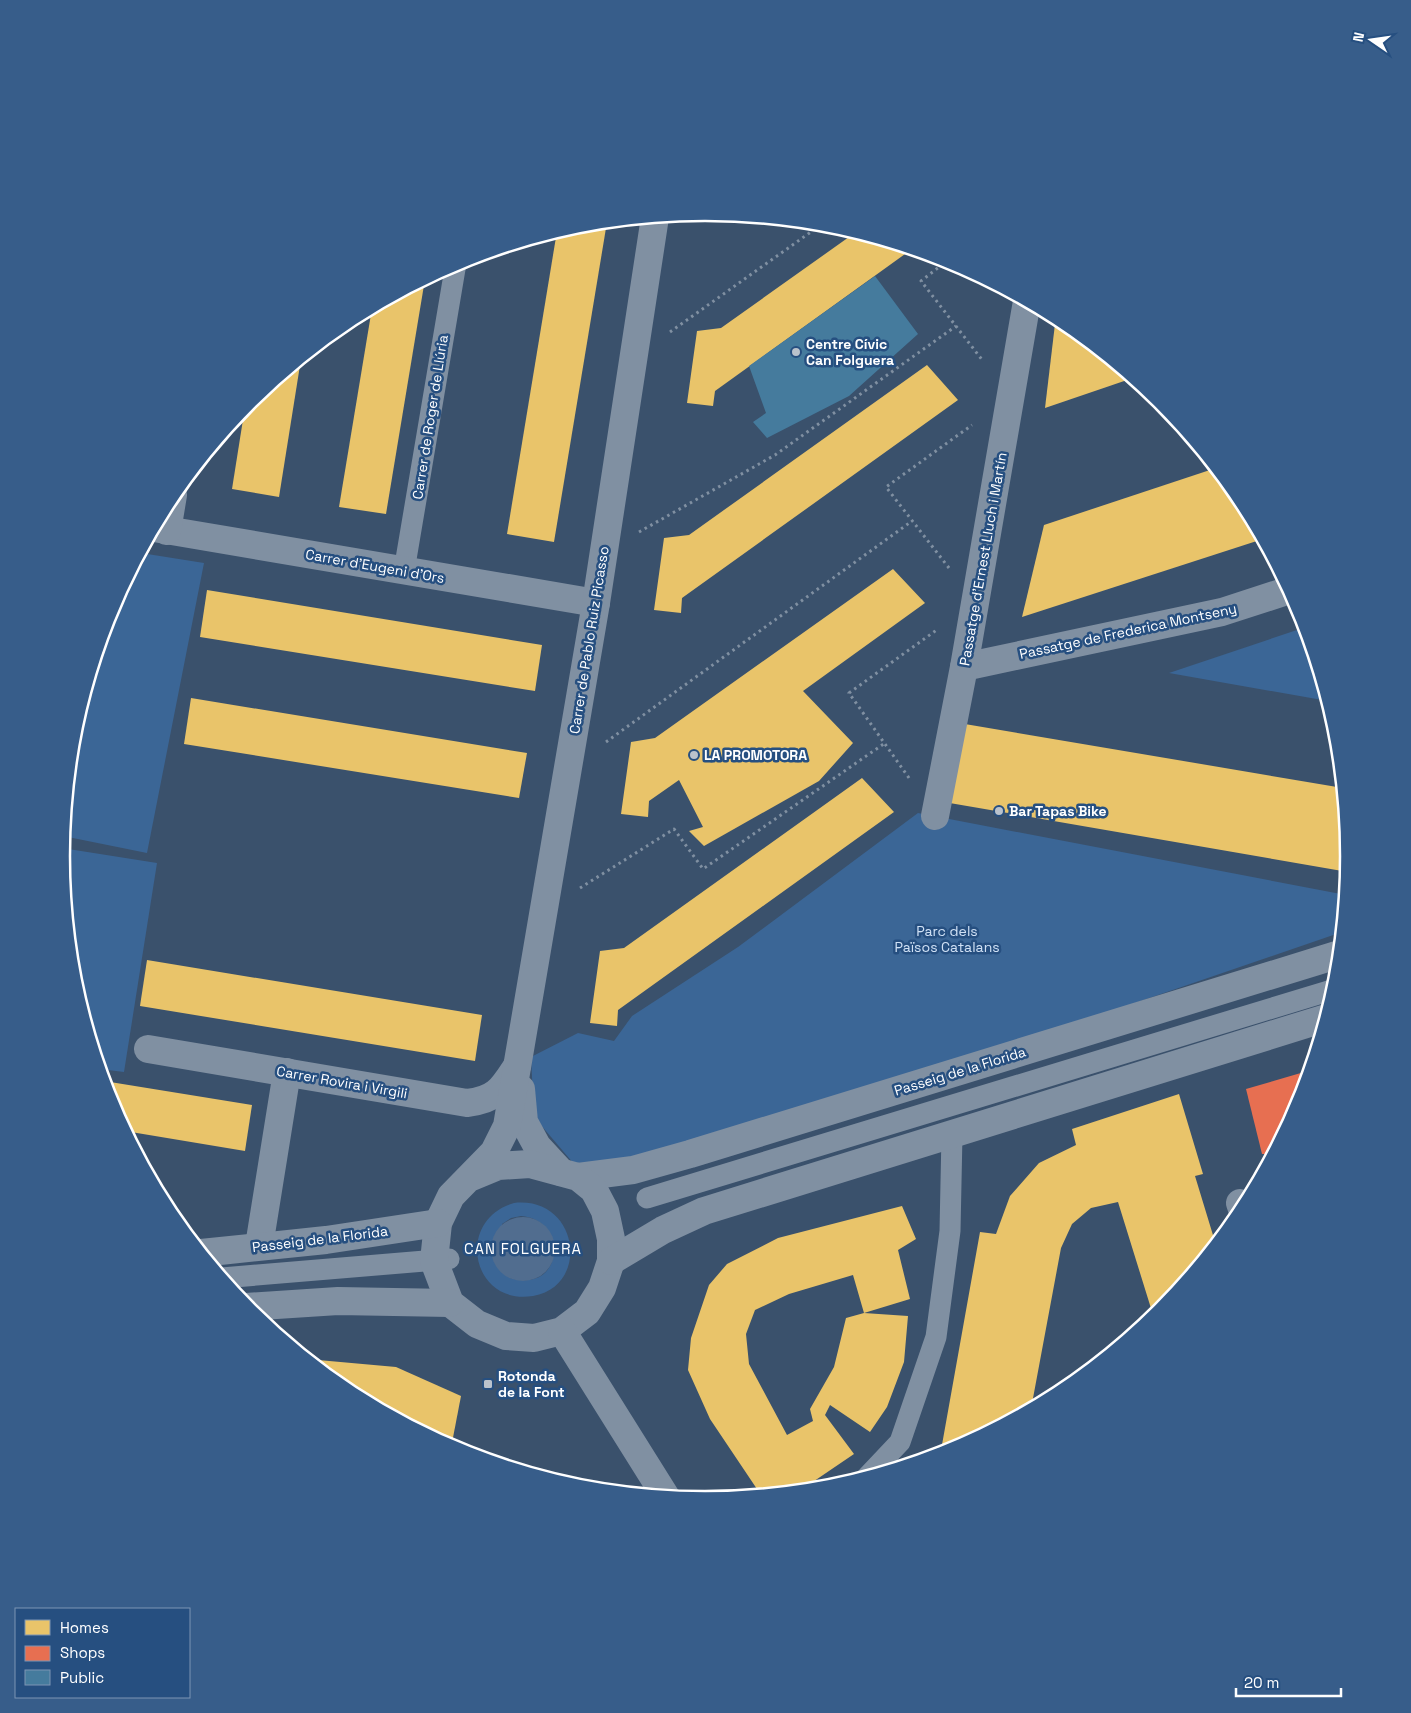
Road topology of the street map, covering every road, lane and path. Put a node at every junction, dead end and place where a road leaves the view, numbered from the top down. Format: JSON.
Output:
{"nodes":[{"id":1,"x":655,"y":223,"type":"edge"},
{"id":2,"x":813,"y":230,"type":"edge"},
{"id":3,"x":940,"y":266,"type":"edge"},
{"id":4,"x":454,"y":273,"type":"edge"},
{"id":5,"x":1026,"y":308,"type":"edge"},
{"id":6,"x":956,"y":326,"type":"junction"},
{"id":7,"x":634,"y":358,"type":"junction"},
{"id":8,"x":1011,"y":397,"type":"junction"},
{"id":9,"x":912,"y":522,"type":"junction"},
{"id":10,"x":161,"y":530,"type":"edge"},
{"id":11,"x":604,"y":552,"type":"junction"},
{"id":12,"x":404,"y":571,"type":"junction"},
{"id":13,"x":1283,"y":592,"type":"edge"},
{"id":14,"x":975,"y":602,"type":"junction"},
{"id":15,"x":596,"y":603,"type":"junction"},
{"id":16,"x":964,"y":667,"type":"junction"},
{"id":17,"x":885,"y":743,"type":"junction"},
{"id":18,"x":568,"y":769,"type":"junction"},
{"id":19,"x":935,"y":816,"type":"joint"},
{"id":20,"x":545,"y":909,"type":"junction"},
{"id":21,"x":1333,"y":956,"type":"edge"},
{"id":22,"x":1326,"y":992,"type":"edge"},
{"id":23,"x":1319,"y":1020,"type":"edge"},
{"id":24,"x":148,"y":1049,"type":"dead end"},
{"id":25,"x":519,"y":1063,"type":"junction"},
{"id":26,"x":287,"y":1072,"type":"junction"},
{"id":27,"x":952,"y":1134,"type":"junction"},
{"id":28,"x":570,"y":1174,"type":"junction"},
{"id":29,"x":468,"y":1178,"type":"junction"},
{"id":30,"x":647,"y":1198,"type":"dead end"},
{"id":31,"x":438,"y":1223,"type":"junction"},
{"id":32,"x":259,"y":1246,"type":"junction"},
{"id":33,"x":208,"y":1252,"type":"edge"},
{"id":34,"x":441,"y":1260,"type":"junction"},
{"id":35,"x":611,"y":1261,"type":"junction"},
{"id":36,"x":229,"y":1277,"type":"edge"},
{"id":37,"x":450,"y":1303,"type":"junction"},
{"id":38,"x":257,"y":1307,"type":"edge"},
{"id":39,"x":562,"y":1331,"type":"junction"},
{"id":40,"x":875,"y":1469,"type":"edge"},
{"id":41,"x":662,"y":1491,"type":"edge"}],
"edges":[{"from":1,"to":7,"type":"street","name":"Carrer de Pablo Ruiz Picasso"},
{"from":2,"to":7,"type":"path"},
{"from":3,"to":6,"type":"path"},
{"from":4,"to":12,"type":"street","name":"Carrer de Roger de Llúria"},
{"from":5,"to":8,"type":"street","name":"Passatge d'Ernest Lluch i Martín"},
{"from":6,"to":8,"type":"path"},
{"from":6,"to":11,"type":"path"},
{"from":7,"to":11,"type":"street","name":"Carrer de Pablo Ruiz Picasso"},
{"from":8,"to":9,"type":"path"},
{"from":8,"to":14,"type":"street","name":"Passatge d'Ernest Lluch i Martín"},
{"from":9,"to":14,"type":"path"},
{"from":9,"to":18,"type":"path"},
{"from":10,"to":12,"type":"street","name":"Carrer d'Eugeni d'Ors"},
{"from":11,"to":15,"type":"street","name":"Carrer de Pablo Ruiz Picasso"},
{"from":12,"to":15,"type":"street","name":"Carrer d'Eugeni d'Ors"},
{"from":13,"to":16,"type":"street","name":"Passatge de Frederica Montseny"},
{"from":14,"to":16,"type":"street","name":"Passatge d'Ernest Lluch i Martín"},
{"from":14,"to":17,"type":"path"},
{"from":15,"to":18,"type":"street","name":"Carrer de Pablo Ruiz Picasso"},
{"from":16,"to":19,"type":"street","name":"Passatge d'Ernest Lluch i Martín"},
{"from":17,"to":19,"type":"path"},
{"from":17,"to":20,"type":"path"},
{"from":18,"to":20,"type":"street","name":"Carrer de Pablo Ruiz Picasso"},
{"from":20,"to":25,"type":"street","name":"Carrer de Pablo Ruiz Picasso"},
{"from":21,"to":28,"type":"street","name":"Passeig de la Florida"},
{"from":22,"to":30,"type":"street"},
{"from":23,"to":27,"type":"street"},
{"from":24,"to":26,"type":"street","name":"Carrer Rovira i Virgili"},
{"from":25,"to":26,"type":"street","name":"Carrer Rovira i Virgili"},
{"from":25,"to":28,"type":"street","name":"Carrer de Pablo Ruiz Picasso"},
{"from":25,"to":29,"type":"street","name":"Carrer de Pablo Ruiz Picasso"},
{"from":26,"to":32,"type":"street"},
{"from":27,"to":35,"type":"street"},
{"from":27,"to":40,"type":"street"},
{"from":28,"to":29,"type":"street"},
{"from":28,"to":35,"type":"street"},
{"from":29,"to":31,"type":"street"},
{"from":31,"to":32,"type":"street","name":"Passeig de la Florida"},
{"from":31,"to":34,"type":"street"},
{"from":32,"to":33,"type":"street","name":"Passeig de la Florida"},
{"from":34,"to":36,"type":"street","name":"Passeig de la Florida"},
{"from":34,"to":37,"type":"street"},
{"from":35,"to":39,"type":"street"},
{"from":37,"to":38,"type":"street"},
{"from":37,"to":39,"type":"street"},
{"from":39,"to":41,"type":"street"}]}
